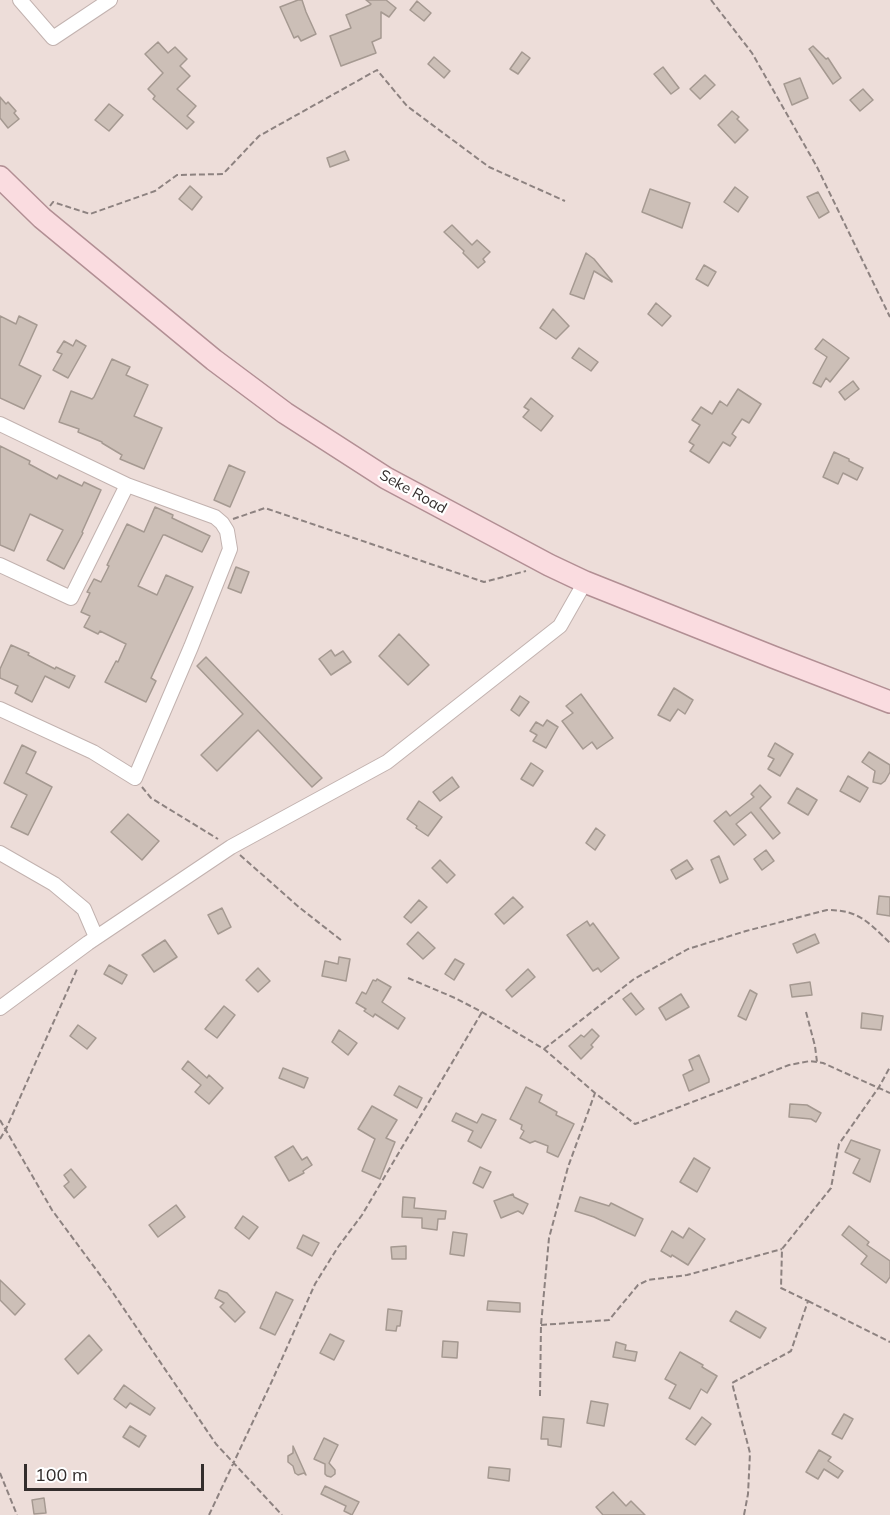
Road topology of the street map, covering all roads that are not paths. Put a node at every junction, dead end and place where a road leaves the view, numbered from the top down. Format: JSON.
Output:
{"nodes":[{"id":1,"x":20,"y":0,"type":"edge"},
{"id":2,"x":110,"y":0,"type":"edge"},
{"id":3,"x":0,"y":177,"type":"edge"},
{"id":4,"x":0,"y":424,"type":"edge"},
{"id":5,"x":127,"y":485,"type":"junction"},
{"id":6,"x":0,"y":565,"type":"edge"},
{"id":7,"x":585,"y":582,"type":"junction"},
{"id":8,"x":890,"y":702,"type":"edge"},
{"id":9,"x":0,"y":709,"type":"edge"},
{"id":10,"x":0,"y":853,"type":"edge"},
{"id":11,"x":92,"y":940,"type":"junction"},
{"id":12,"x":0,"y":1008,"type":"edge"}],
"edges":[{"from":1,"to":2,"type":"street"},
{"from":3,"to":7,"type":"main road","name":"Seke Road"},
{"from":4,"to":5,"type":"street"},
{"from":5,"to":6,"type":"street"},
{"from":5,"to":9,"type":"street"},
{"from":7,"to":8,"type":"main road","name":"Seke Road"},
{"from":7,"to":11,"type":"street"},
{"from":10,"to":11,"type":"street"},
{"from":11,"to":12,"type":"street"}]}
